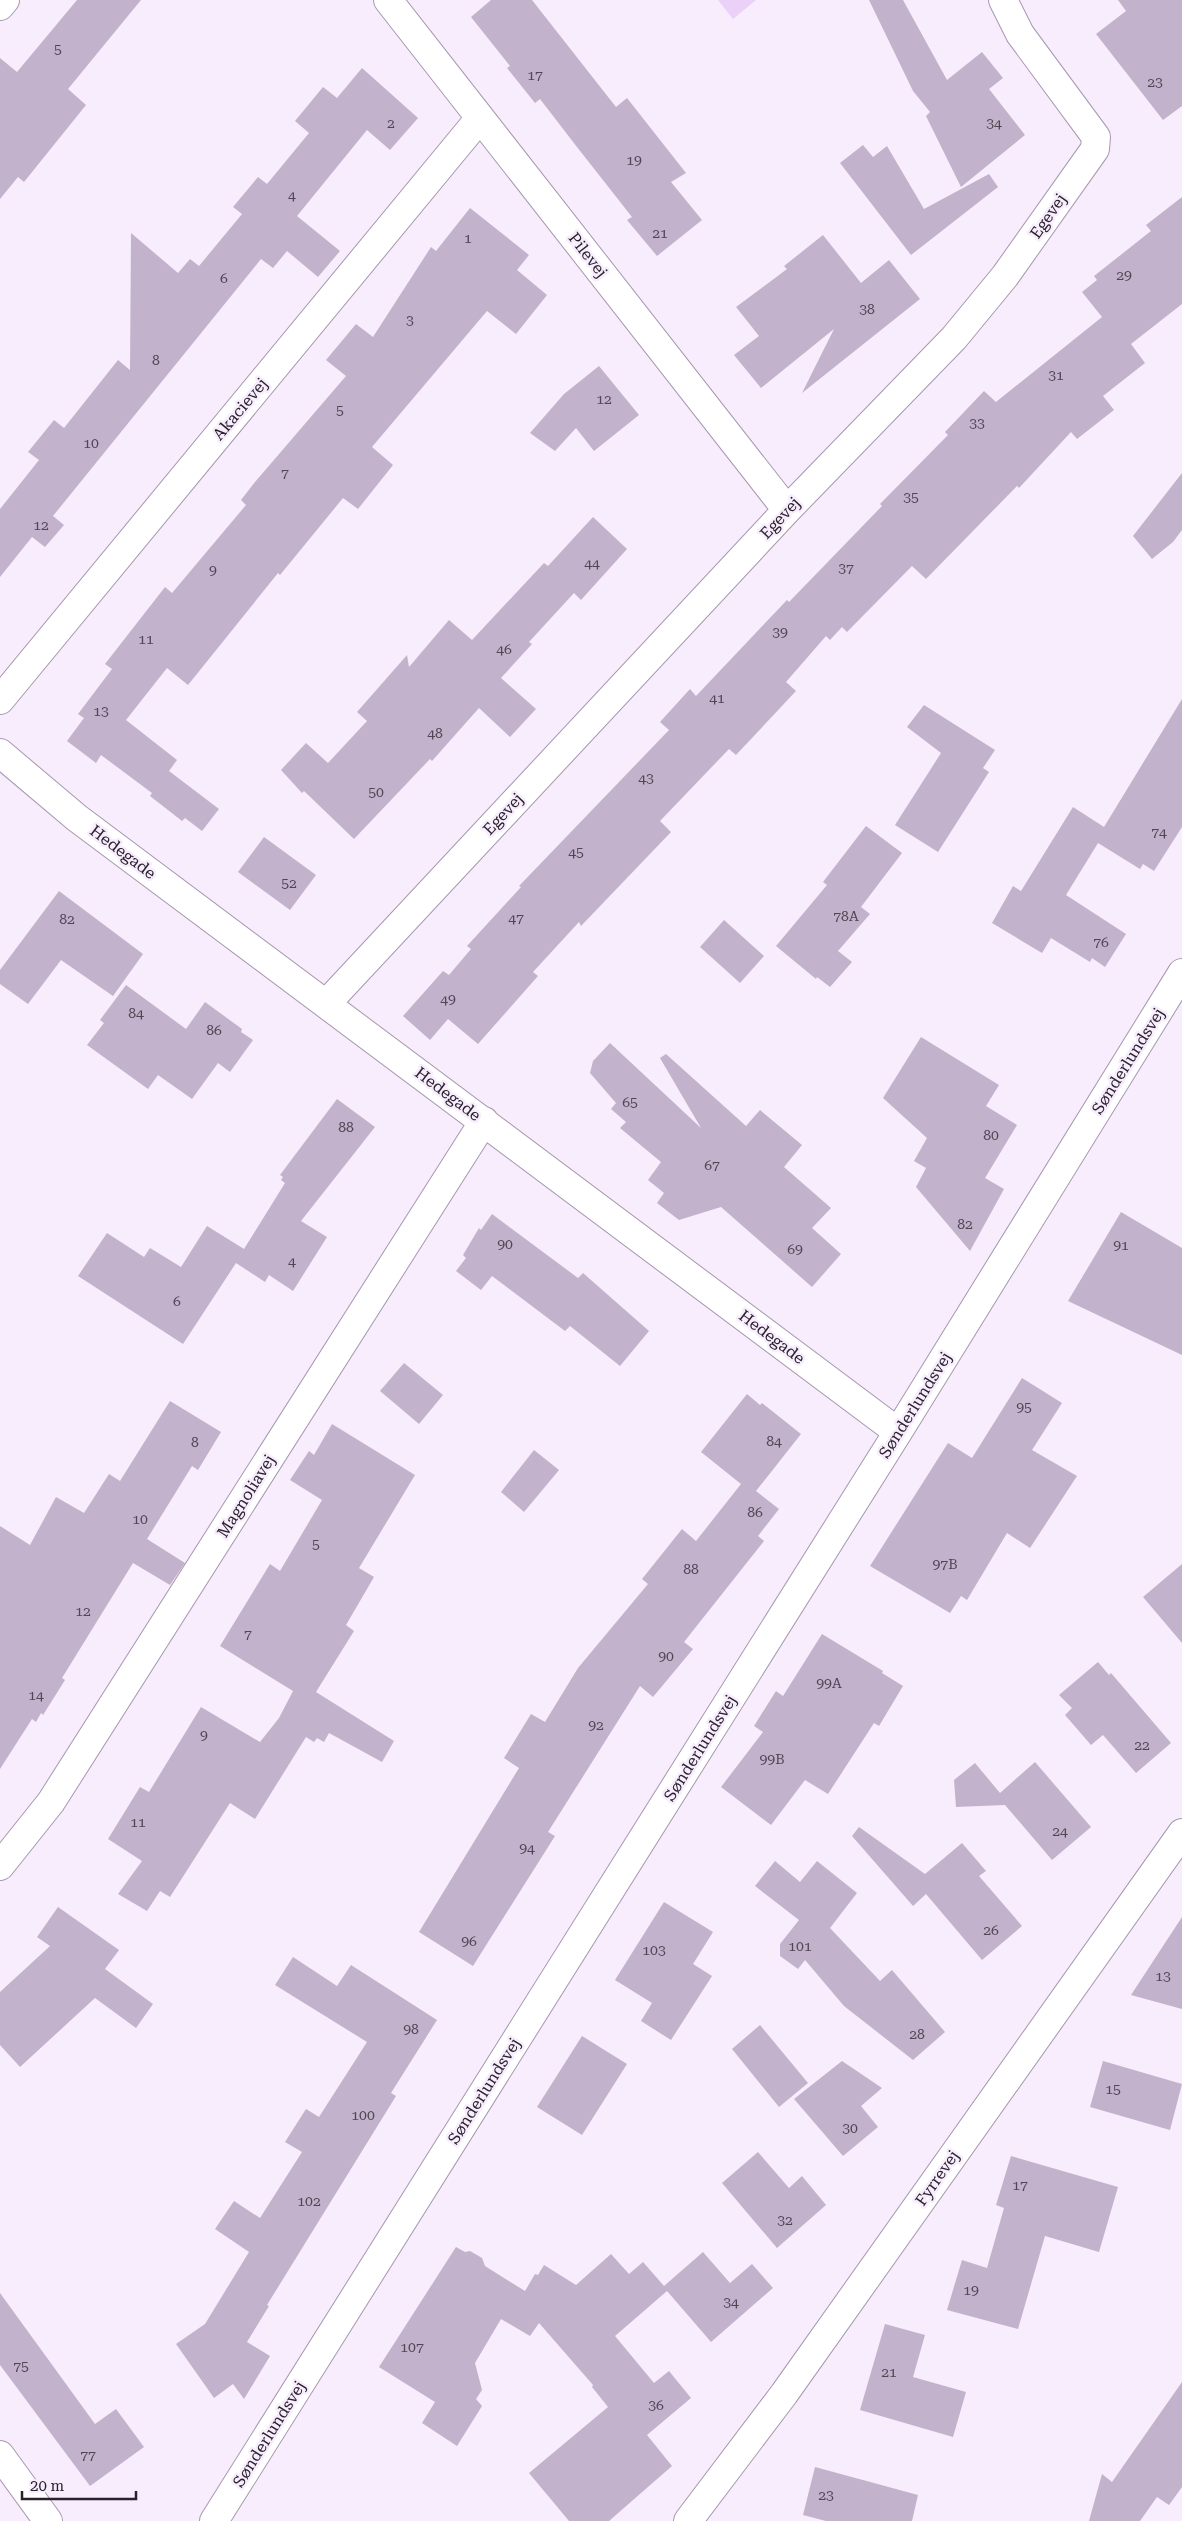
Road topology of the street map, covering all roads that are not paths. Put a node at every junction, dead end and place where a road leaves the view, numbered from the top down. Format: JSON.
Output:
{"nodes":[{"id":1,"x":5,"y":0,"type":"edge"},
{"id":2,"x":388,"y":0,"type":"edge"},
{"id":3,"x":1003,"y":0,"type":"edge"},
{"id":4,"x":0,"y":6,"type":"edge"},
{"id":5,"x":480,"y":118,"type":"junction"},
{"id":6,"x":787,"y":510,"type":"junction"},
{"id":7,"x":0,"y":700,"type":"edge"},
{"id":8,"x":0,"y":753,"type":"edge"},
{"id":9,"x":1182,"y":973,"type":"edge"},
{"id":10,"x":326,"y":1004,"type":"junction"},
{"id":11,"x":484,"y":1121,"type":"junction"},
{"id":12,"x":898,"y":1432,"type":"junction"},
{"id":13,"x":1182,"y":1833,"type":"edge"},
{"id":14,"x":0,"y":1866,"type":"edge"},
{"id":15,"x":0,"y":2455,"type":"edge"},
{"id":16,"x":48,"y":2521,"type":"edge"},
{"id":17,"x":214,"y":2521,"type":"edge"},
{"id":18,"x":688,"y":2521,"type":"edge"}],
"edges":[{"from":1,"to":4,"type":"street"},
{"from":2,"to":5,"type":"street","name":"Pilevej"},
{"from":3,"to":6,"type":"street","name":"Egevej"},
{"from":5,"to":6,"type":"street","name":"Pilevej"},
{"from":5,"to":7,"type":"street","name":"Akacievej"},
{"from":6,"to":10,"type":"street","name":"Egevej"},
{"from":8,"to":10,"type":"street","name":"Hedegade"},
{"from":9,"to":12,"type":"street","name":"Sønderlundsvej"},
{"from":10,"to":11,"type":"street","name":"Hedegade"},
{"from":11,"to":12,"type":"street","name":"Hedegade"},
{"from":11,"to":14,"type":"street","name":"Magnoliavej"},
{"from":12,"to":17,"type":"street","name":"Sønderlundsvej"},
{"from":13,"to":18,"type":"street","name":"Fyrrevej"},
{"from":15,"to":16,"type":"street"}]}
